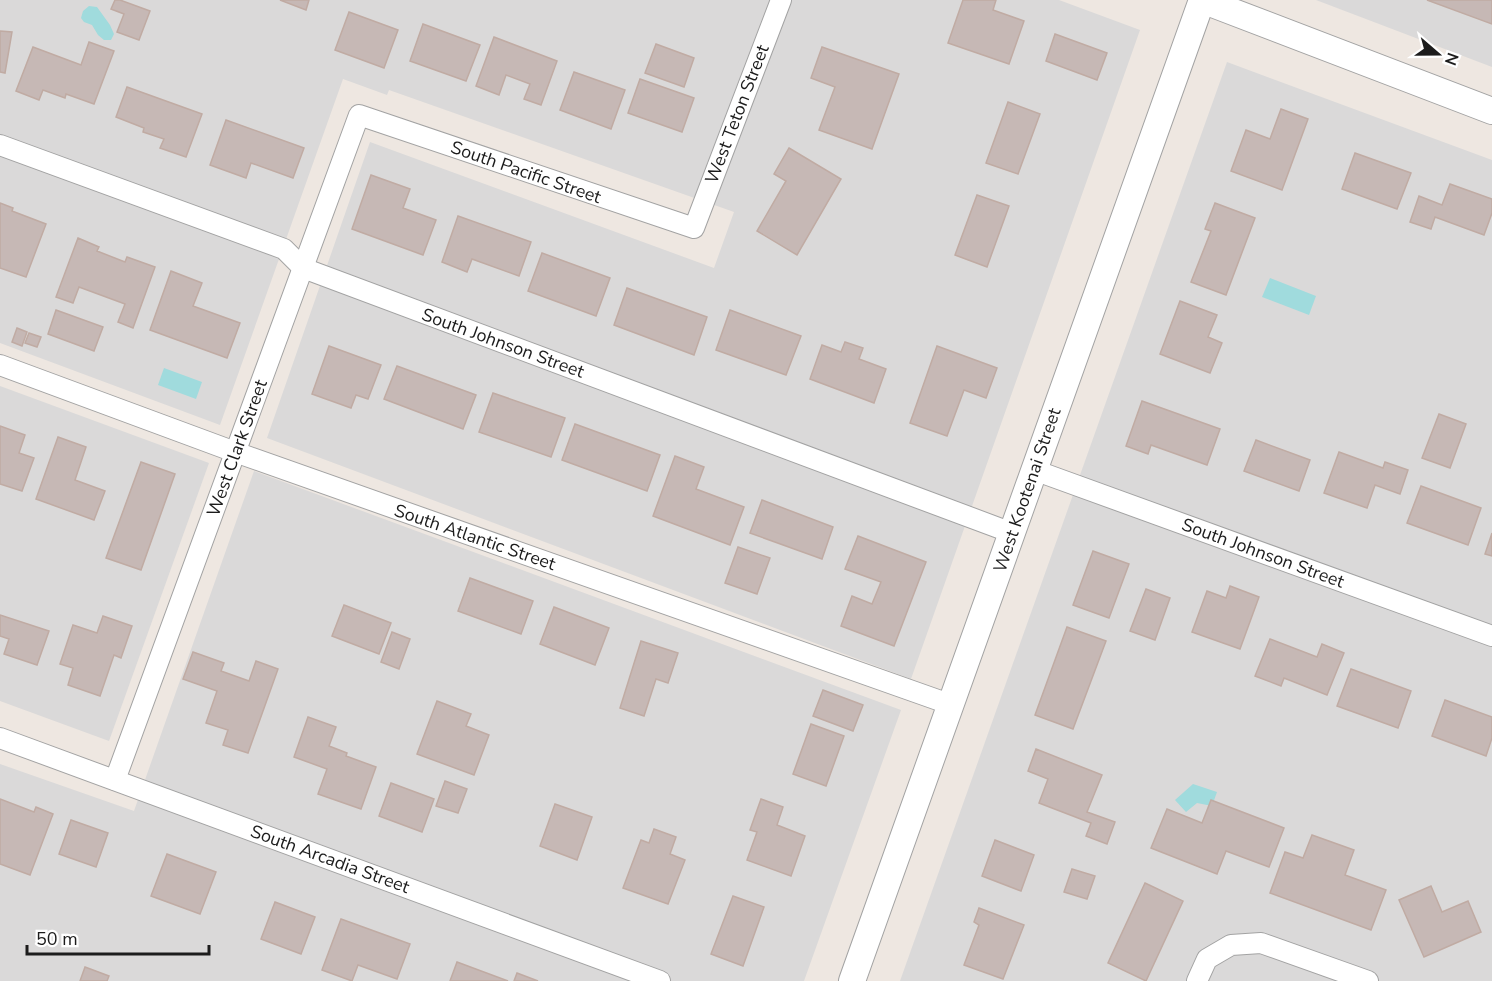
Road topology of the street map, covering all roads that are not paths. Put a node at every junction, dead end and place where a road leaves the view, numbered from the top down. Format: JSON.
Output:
{"nodes":[{"id":1,"x":781,"y":0,"type":"edge"},
{"id":2,"x":1202,"y":0,"type":"edge"},
{"id":3,"x":1492,"y":111,"type":"edge"},
{"id":4,"x":359,"y":115,"type":"joint"},
{"id":5,"x":0,"y":145,"type":"edge"},
{"id":6,"x":693,"y":228,"type":"joint"},
{"id":7,"x":303,"y":268,"type":"junction"},
{"id":8,"x":0,"y":365,"type":"edge"},
{"id":9,"x":235,"y":452,"type":"junction"},
{"id":10,"x":1034,"y":470,"type":"junction"},
{"id":11,"x":1012,"y":532,"type":"junction"},
{"id":12,"x":1492,"y":636,"type":"edge"},
{"id":13,"x":952,"y":705,"type":"junction"},
{"id":14,"x":0,"y":738,"type":"edge"},
{"id":15,"x":115,"y":780,"type":"junction"},
{"id":16,"x":660,"y":981,"type":"edge"},
{"id":17,"x":852,"y":981,"type":"edge"},
{"id":18,"x":1197,"y":981,"type":"edge"},
{"id":19,"x":1368,"y":981,"type":"edge"}],
"edges":[{"from":1,"to":6,"type":"street","name":"West Teton Street"},
{"from":2,"to":3,"type":"street"},
{"from":2,"to":10,"type":"street","name":"West Kootenai Street"},
{"from":4,"to":6,"type":"street","name":"South Pacific Street"},
{"from":4,"to":7,"type":"street","name":"West Clark Street"},
{"from":5,"to":7,"type":"street","name":"South Johnson Street"},
{"from":7,"to":9,"type":"street","name":"West Clark Street"},
{"from":7,"to":11,"type":"street","name":"South Johnson Street"},
{"from":8,"to":9,"type":"street","name":"South Atlantic Street"},
{"from":9,"to":13,"type":"street","name":"South Atlantic Street"},
{"from":9,"to":15,"type":"street","name":"West Clark Street"},
{"from":10,"to":11,"type":"street","name":"West Kootenai Street"},
{"from":10,"to":12,"type":"street","name":"South Johnson Street"},
{"from":11,"to":13,"type":"street","name":"West Kootenai Street"},
{"from":13,"to":17,"type":"street","name":"West Kootenai Street"},
{"from":14,"to":15,"type":"street","name":"South Arcadia Street"},
{"from":15,"to":16,"type":"street","name":"South Arcadia Street"},
{"from":18,"to":19,"type":"street"}]}
